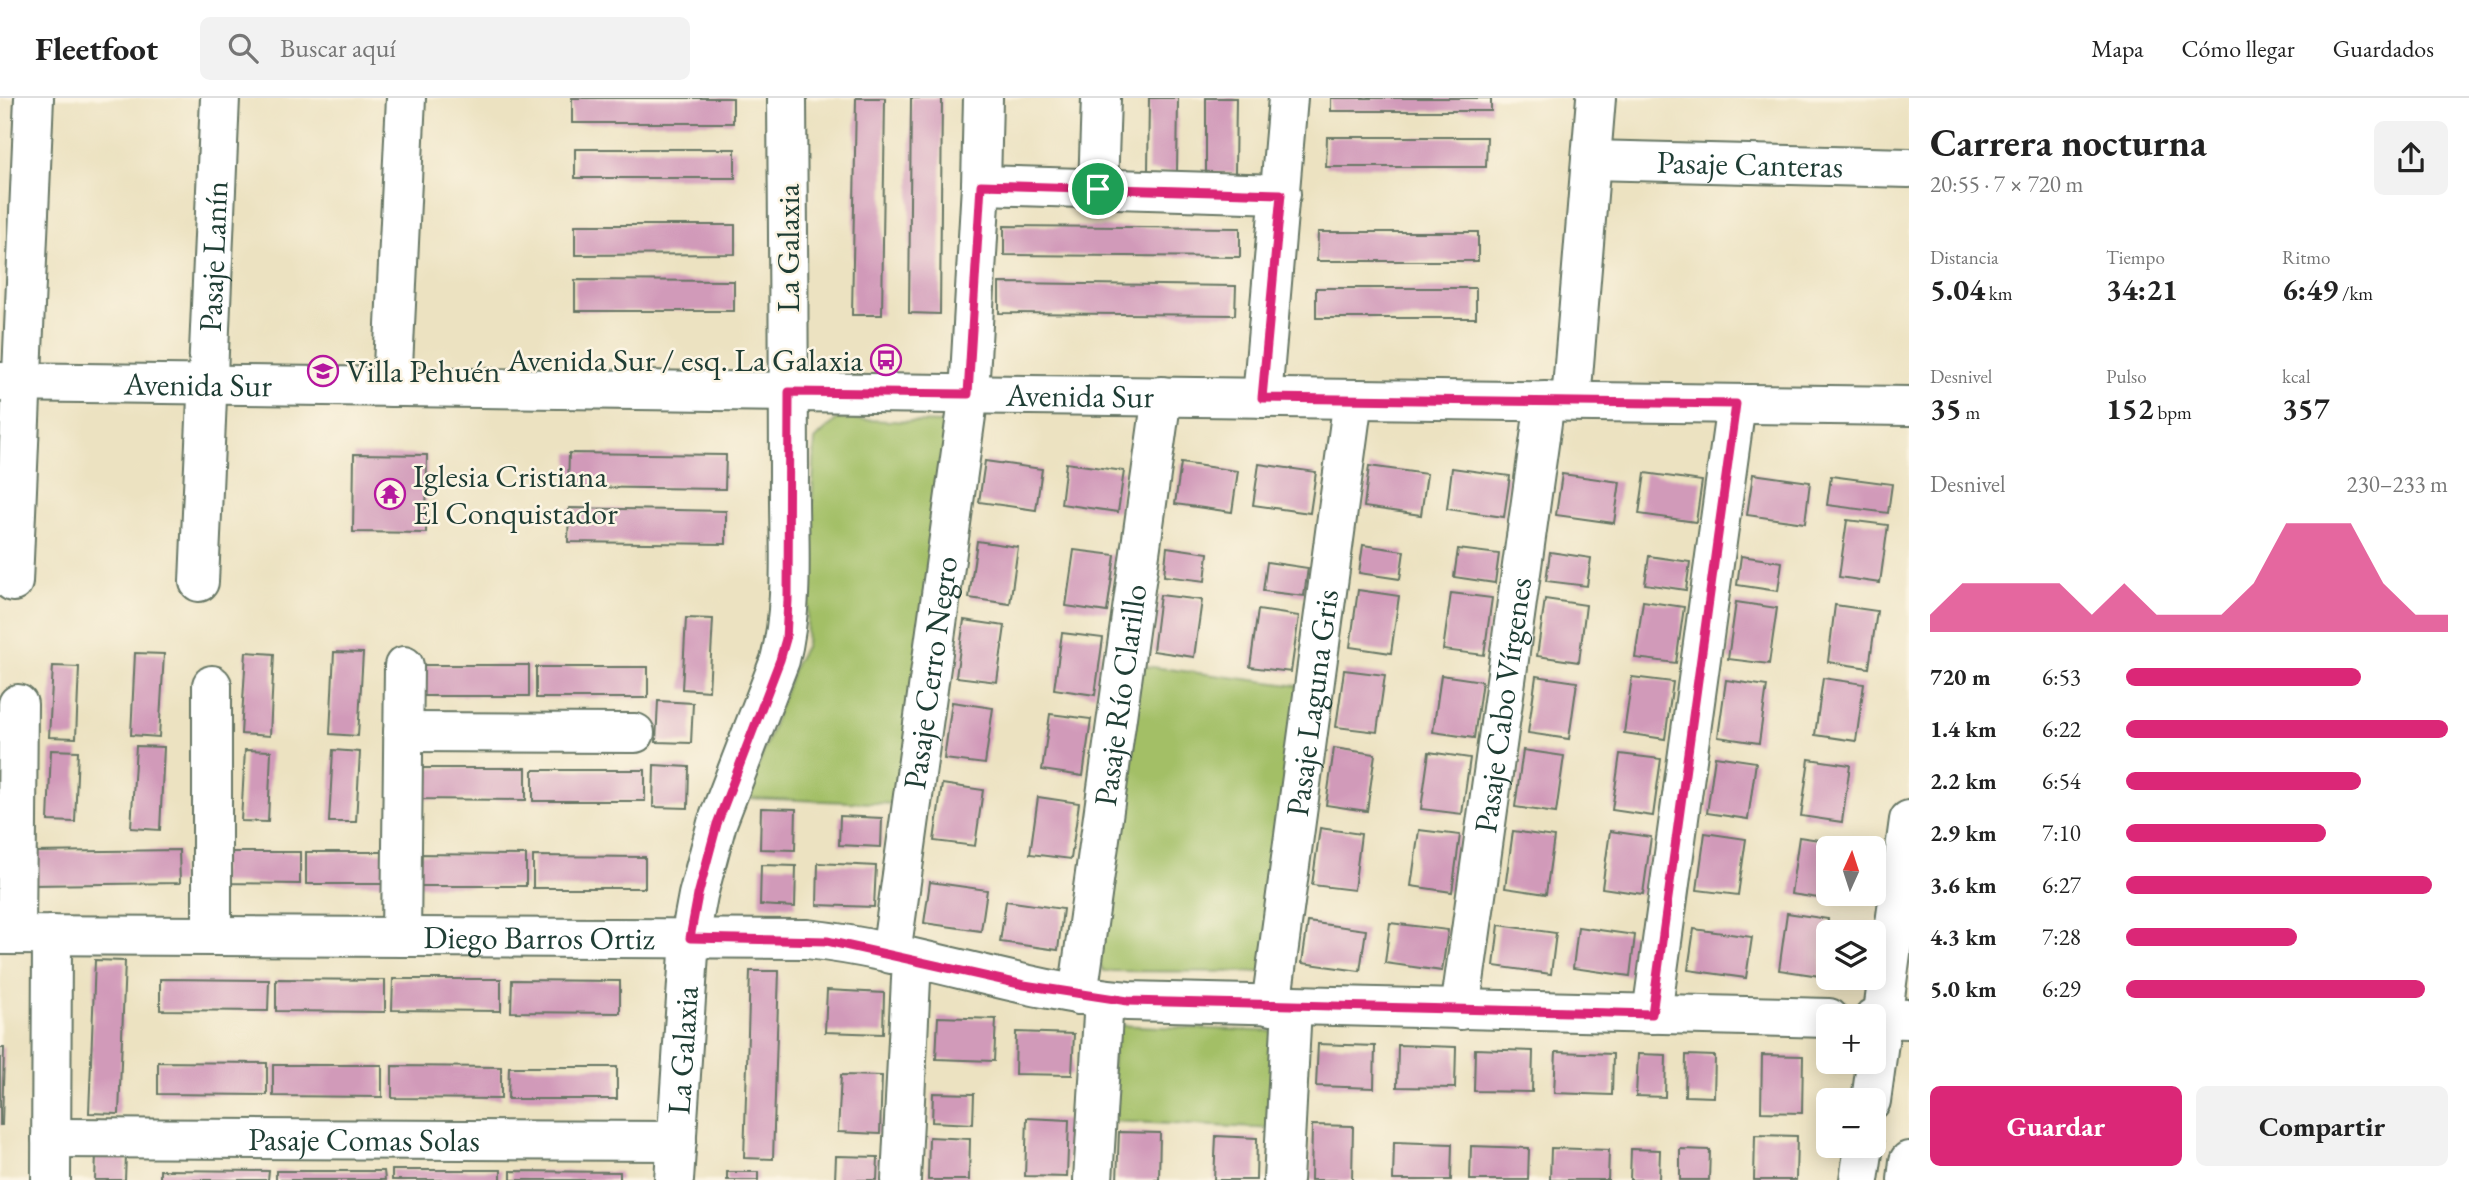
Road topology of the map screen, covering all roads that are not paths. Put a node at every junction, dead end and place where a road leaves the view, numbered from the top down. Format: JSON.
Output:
{"nodes":[{"id":1,"x":34,"y":98,"type":"edge"},
{"id":2,"x":220,"y":98,"type":"edge"},
{"id":3,"x":406,"y":98,"type":"edge"},
{"id":4,"x":787,"y":98,"type":"edge"},
{"id":5,"x":983,"y":98,"type":"edge"},
{"id":6,"x":1101,"y":98,"type":"edge"},
{"id":7,"x":1288,"y":98,"type":"edge"},
{"id":8,"x":1596,"y":98,"type":"edge"},
{"id":9,"x":1591,"y":160,"type":"junction"},
{"id":10,"x":1909,"y":168,"type":"edge"},
{"id":11,"x":981,"y":185,"type":"junction"},
{"id":12,"x":1098,"y":189,"type":"junction"},
{"id":13,"x":1281,"y":194,"type":"junction"},
{"id":14,"x":11,"y":382,"type":"edge"},
{"id":15,"x":208,"y":384,"type":"junction"},
{"id":16,"x":392,"y":387,"type":"junction"},
{"id":17,"x":789,"y":392,"type":"junction"},
{"id":18,"x":968,"y":394,"type":"junction"},
{"id":19,"x":1162,"y":396,"type":"junction"},
{"id":20,"x":1262,"y":398,"type":"junction"},
{"id":21,"x":1353,"y":399,"type":"junction"},
{"id":22,"x":1558,"y":401,"type":"junction"},
{"id":23,"x":1736,"y":404,"type":"junction"},
{"id":24,"x":1909,"y":406,"type":"edge"},
{"id":25,"x":13,"y":582,"type":"dead end"},
{"id":26,"x":199,"y":582,"type":"dead end"},
{"id":27,"x":404,"y":666,"type":"dead end"},
{"id":28,"x":212,"y":685,"type":"dead end"},
{"id":29,"x":18,"y":704,"type":"dead end"},
{"id":30,"x":403,"y":732,"type":"junction"},
{"id":31,"x":635,"y":733,"type":"dead end"},
{"id":32,"x":1909,"y":820,"type":"edge"},
{"id":33,"x":23,"y":935,"type":"edge"},
{"id":34,"x":212,"y":936,"type":"junction"},
{"id":35,"x":401,"y":937,"type":"junction"},
{"id":36,"x":690,"y":938,"type":"junction"},
{"id":37,"x":902,"y":957,"type":"junction"},
{"id":38,"x":1091,"y":997,"type":"junction"},
{"id":39,"x":1282,"y":1006,"type":"junction"},
{"id":40,"x":1460,"y":1010,"type":"junction"},
{"id":41,"x":1652,"y":1014,"type":"junction"},
{"id":42,"x":1816,"y":1018,"type":"edge"},
{"id":43,"x":1889,"y":1019,"type":"edge"},
{"id":44,"x":1874,"y":1088,"type":"edge"},
{"id":45,"x":51,"y":1138,"type":"junction"},
{"id":46,"x":677,"y":1141,"type":"junction"},
{"id":47,"x":1862,"y":1158,"type":"edge"},
{"id":48,"x":1909,"y":1161,"type":"edge"},
{"id":49,"x":51,"y":1180,"type":"edge"},
{"id":50,"x":674,"y":1180,"type":"edge"},
{"id":51,"x":901,"y":1180,"type":"edge"},
{"id":52,"x":1094,"y":1180,"type":"edge"},
{"id":53,"x":1283,"y":1180,"type":"edge"},
{"id":54,"x":1859,"y":1180,"type":"edge"},
{"id":55,"x":1907,"y":1180,"type":"edge"}],
"edges":[{"from":1,"to":14,"type":"street"},
{"from":2,"to":15,"type":"street","name":"Pasaje Lanín"},
{"from":3,"to":16,"type":"street"},
{"from":4,"to":17,"type":"street","name":"La Galaxia"},
{"from":5,"to":11,"type":"street","name":"Pasaje Cerro Negro"},
{"from":6,"to":12,"type":"street"},
{"from":7,"to":13,"type":"street"},
{"from":8,"to":9,"type":"street","name":"Pasaje Cabo Vírgenes"},
{"from":9,"to":10,"type":"street","name":"Pasaje Canteras"},
{"from":9,"to":22,"type":"street","name":"Pasaje Cabo Vírgenes"},
{"from":11,"to":12,"type":"street"},
{"from":11,"to":18,"type":"street","name":"Pasaje Cerro Negro"},
{"from":12,"to":13,"type":"street"},
{"from":13,"to":20,"type":"street"},
{"from":14,"to":15,"type":"street","name":"Avenida Sur"},
{"from":14,"to":25,"type":"street"},
{"from":15,"to":16,"type":"street","name":"Avenida Sur"},
{"from":15,"to":26,"type":"street","name":"Pasaje Lanín"},
{"from":16,"to":17,"type":"street","name":"Avenida Sur"},
{"from":17,"to":18,"type":"street","name":"Avenida Sur"},
{"from":17,"to":36,"type":"street","name":"La Galaxia"},
{"from":18,"to":19,"type":"street","name":"Avenida Sur"},
{"from":18,"to":37,"type":"street","name":"Pasaje Cerro Negro"},
{"from":19,"to":20,"type":"street","name":"Avenida Sur"},
{"from":19,"to":38,"type":"street","name":"Pasaje Río Clarillo"},
{"from":20,"to":21,"type":"street","name":"Avenida Sur"},
{"from":21,"to":22,"type":"street","name":"Avenida Sur"},
{"from":21,"to":39,"type":"street","name":"Pasaje Laguna Gris"},
{"from":22,"to":23,"type":"street","name":"Avenida Sur"},
{"from":22,"to":40,"type":"street","name":"Pasaje Cabo Vírgenes"},
{"from":23,"to":24,"type":"street","name":"Avenida Sur"},
{"from":23,"to":41,"type":"street"},
{"from":27,"to":30,"type":"street"},
{"from":28,"to":34,"type":"street"},
{"from":29,"to":33,"type":"street"},
{"from":30,"to":31,"type":"street"},
{"from":30,"to":35,"type":"street"},
{"from":32,"to":43,"type":"street"},
{"from":33,"to":34,"type":"street","name":"Diego Barros Ortiz"},
{"from":33,"to":45,"type":"street"},
{"from":34,"to":35,"type":"street","name":"Diego Barros Ortiz"},
{"from":35,"to":36,"type":"street","name":"Diego Barros Ortiz"},
{"from":36,"to":37,"type":"street","name":"Diego Barros Ortiz"},
{"from":36,"to":46,"type":"street","name":"La Galaxia"},
{"from":37,"to":38,"type":"street","name":"Diego Barros Ortiz"},
{"from":37,"to":51,"type":"street","name":"Pasaje Cerro Negro"},
{"from":38,"to":39,"type":"street","name":"Diego Barros Ortiz"},
{"from":38,"to":52,"type":"street","name":"Pasaje Río Clarillo"},
{"from":39,"to":40,"type":"street","name":"Diego Barros Ortiz"},
{"from":39,"to":53,"type":"street","name":"Pasaje Laguna Gris"},
{"from":40,"to":41,"type":"street","name":"Diego Barros Ortiz"},
{"from":41,"to":42,"type":"street","name":"Diego Barros Ortiz"},
{"from":43,"to":44,"type":"street"},
{"from":45,"to":46,"type":"street","name":"Pasaje Comas Solas"},
{"from":45,"to":49,"type":"street"},
{"from":46,"to":50,"type":"street","name":"La Galaxia"},
{"from":47,"to":54,"type":"street"},
{"from":48,"to":55,"type":"street"}]}
